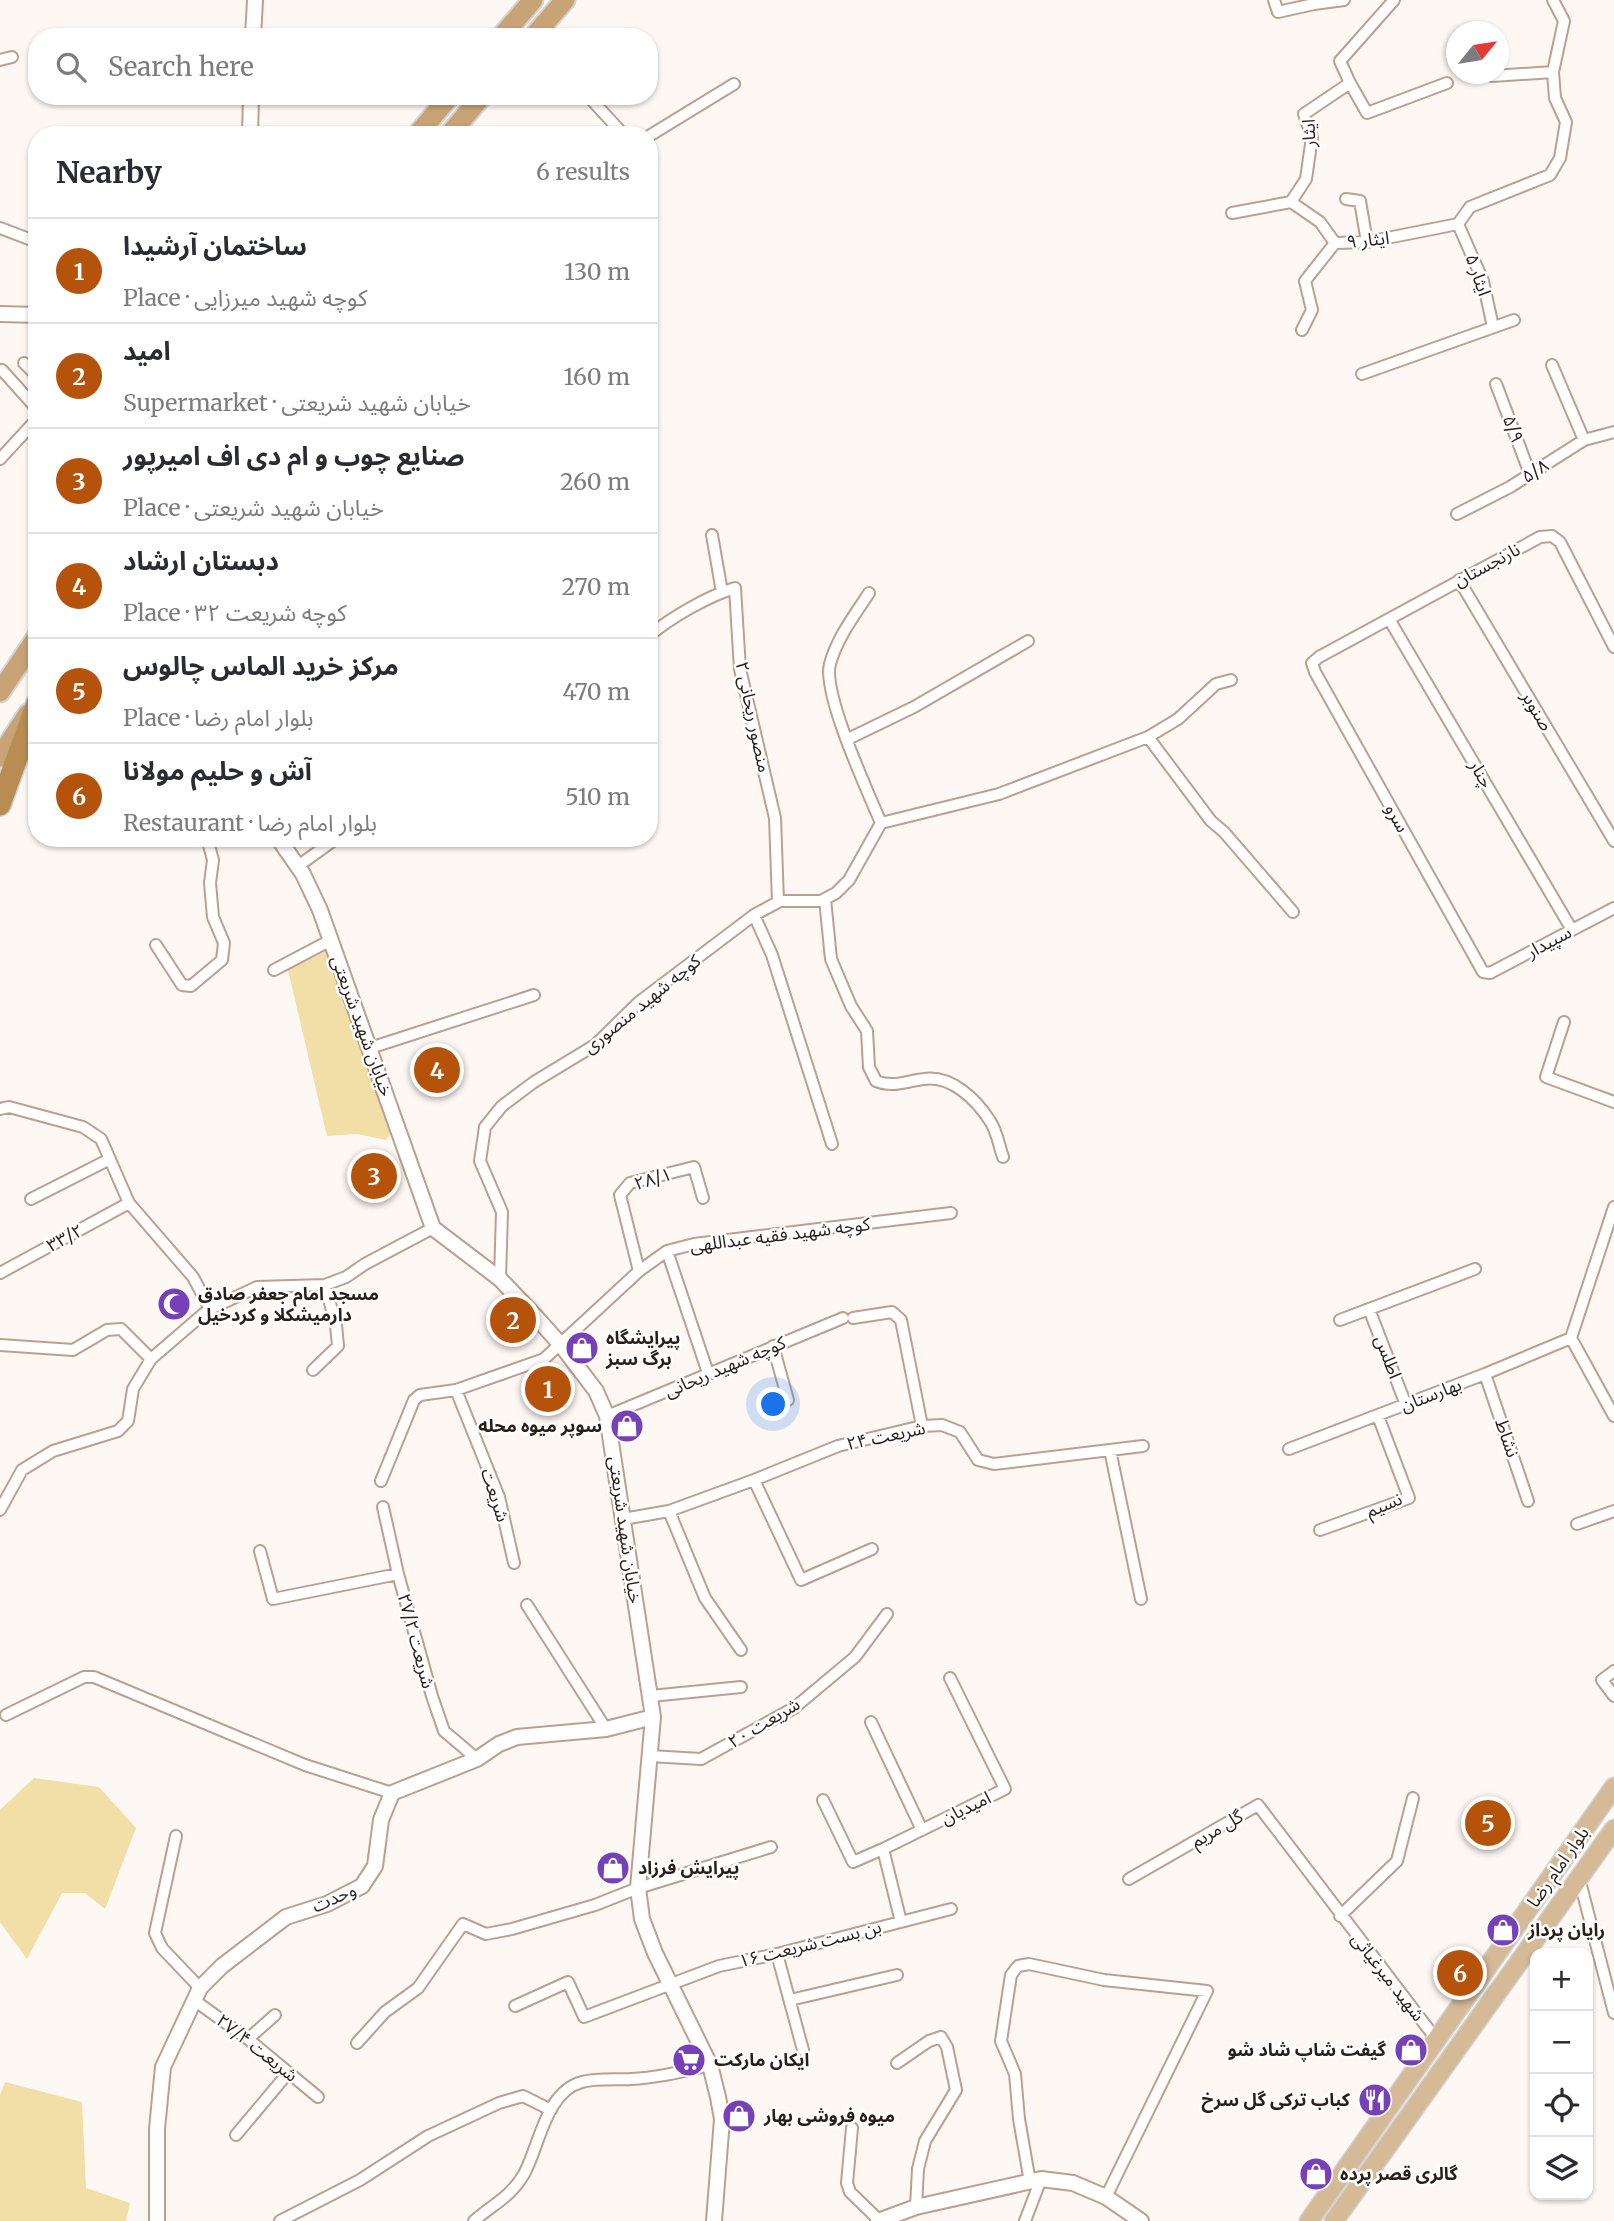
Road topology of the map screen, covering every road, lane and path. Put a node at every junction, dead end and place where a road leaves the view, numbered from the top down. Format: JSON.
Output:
{"nodes":[{"id":1,"x":255,"y":0,"type":"edge"},
{"id":2,"x":533,"y":0,"type":"edge"},
{"id":3,"x":565,"y":0,"type":"edge"},
{"id":4,"x":1274,"y":0,"type":"edge"},
{"id":5,"x":1345,"y":0,"type":"edge"},
{"id":6,"x":1394,"y":0,"type":"edge"},
{"id":7,"x":1553,"y":0,"type":"edge"},
{"id":8,"x":253,"y":28,"type":"edge"},
{"id":9,"x":509,"y":28,"type":"edge"},
{"id":10,"x":541,"y":28,"type":"edge"},
{"id":11,"x":1553,"y":72,"type":"junction"},
{"id":12,"x":1509,"y":75,"type":"edge"},
{"id":13,"x":1350,"y":83,"type":"junction"},
{"id":14,"x":1446,"y":83,"type":"edge"},
{"id":15,"x":734,"y":84,"type":"dead end"},
{"id":16,"x":251,"y":105,"type":"edge"},
{"id":17,"x":442,"y":105,"type":"edge"},
{"id":18,"x":474,"y":105,"type":"edge"},
{"id":19,"x":596,"y":105,"type":"edge"},
{"id":20,"x":250,"y":126,"type":"edge"},
{"id":21,"x":425,"y":126,"type":"edge"},
{"id":22,"x":457,"y":126,"type":"edge"},
{"id":23,"x":616,"y":126,"type":"edge"},
{"id":24,"x":658,"y":130,"type":"edge"},
{"id":25,"x":1346,"y":199,"type":"dead end"},
{"id":26,"x":1291,"y":202,"type":"junction"},
{"id":27,"x":1231,"y":213,"type":"dead end"},
{"id":28,"x":1458,"y":224,"type":"junction"},
{"id":29,"x":0,"y":228,"type":"edge"},
{"id":30,"x":28,"y":239,"type":"edge"},
{"id":31,"x":1367,"y":242,"type":"junction"},
{"id":32,"x":1335,"y":243,"type":"junction"},
{"id":33,"x":0,"y":314,"type":"edge"},
{"id":34,"x":28,"y":315,"type":"edge"},
{"id":35,"x":1514,"y":320,"type":"dead end"},
{"id":36,"x":1493,"y":327,"type":"junction"},
{"id":37,"x":1302,"y":330,"type":"dead end"},
{"id":38,"x":24,"y":363,"type":"dead end"},
{"id":39,"x":1552,"y":365,"type":"dead end"},
{"id":40,"x":28,"y":367,"type":"edge"},
{"id":41,"x":2,"y":370,"type":"dead end"},
{"id":42,"x":1362,"y":374,"type":"dead end"},
{"id":43,"x":1496,"y":384,"type":"dead end"},
{"id":44,"x":28,"y":399,"type":"edge"},
{"id":45,"x":28,"y":429,"type":"edge"},
{"id":46,"x":1614,"y":432,"type":"edge"},
{"id":47,"x":1584,"y":440,"type":"junction"},
{"id":48,"x":0,"y":459,"type":"edge"},
{"id":49,"x":1531,"y":474,"type":"junction"},
{"id":50,"x":1457,"y":514,"type":"dead end"},
{"id":51,"x":712,"y":535,"type":"dead end"},
{"id":52,"x":1459,"y":580,"type":"junction"},
{"id":53,"x":722,"y":592,"type":"junction"},
{"id":54,"x":869,"y":593,"type":"dead end"},
{"id":55,"x":1390,"y":619,"type":"junction"},
{"id":56,"x":658,"y":628,"type":"edge"},
{"id":57,"x":1028,"y":641,"type":"dead end"},
{"id":58,"x":1614,"y":647,"type":"edge"},
{"id":59,"x":28,"y":650,"type":"edge"},
{"id":60,"x":1312,"y":663,"type":"joint"},
{"id":61,"x":1231,"y":680,"type":"dead end"},
{"id":62,"x":0,"y":692,"type":"edge"},
{"id":63,"x":28,"y":715,"type":"edge"},
{"id":64,"x":28,"y":727,"type":"edge"},
{"id":65,"x":1148,"y":737,"type":"junction"},
{"id":66,"x":848,"y":739,"type":"junction"},
{"id":67,"x":0,"y":757,"type":"edge"},
{"id":68,"x":0,"y":805,"type":"edge"},
{"id":69,"x":881,"y":823,"type":"junction"},
{"id":70,"x":1614,"y":841,"type":"edge"},
{"id":71,"x":209,"y":847,"type":"edge"},
{"id":72,"x":284,"y":847,"type":"edge"},
{"id":73,"x":324,"y":847,"type":"edge"},
{"id":74,"x":298,"y":866,"type":"junction"},
{"id":75,"x":825,"y":899,"type":"junction"},
{"id":76,"x":778,"y":902,"type":"junction"},
{"id":77,"x":1614,"y":908,"type":"edge"},
{"id":78,"x":1293,"y":912,"type":"dead end"},
{"id":79,"x":754,"y":915,"type":"junction"},
{"id":80,"x":1572,"y":930,"type":"junction"},
{"id":81,"x":331,"y":940,"type":"junction"},
{"id":82,"x":156,"y":946,"type":"dead end"},
{"id":83,"x":274,"y":970,"type":"dead end"},
{"id":84,"x":1483,"y":971,"type":"joint"},
{"id":85,"x":534,"y":995,"type":"dead end"},
{"id":86,"x":1563,"y":1022,"type":"dead end"},
{"id":87,"x":370,"y":1048,"type":"junction"},
{"id":88,"x":1614,"y":1102,"type":"edge"},
{"id":89,"x":0,"y":1109,"type":"edge"},
{"id":90,"x":832,"y":1144,"type":"dead end"},
{"id":91,"x":1003,"y":1157,"type":"dead end"},
{"id":92,"x":110,"y":1159,"type":"junction"},
{"id":93,"x":704,"y":1198,"type":"dead end"},
{"id":94,"x":31,"y":1199,"type":"dead end"},
{"id":95,"x":129,"y":1203,"type":"junction"},
{"id":96,"x":1614,"y":1207,"type":"edge"},
{"id":97,"x":951,"y":1213,"type":"dead end"},
{"id":98,"x":433,"y":1228,"type":"junction"},
{"id":99,"x":667,"y":1251,"type":"junction"},
{"id":100,"x":1475,"y":1269,"type":"dead end"},
{"id":101,"x":639,"y":1271,"type":"junction"},
{"id":102,"x":0,"y":1273,"type":"edge"},
{"id":103,"x":500,"y":1279,"type":"junction"},
{"id":104,"x":325,"y":1285,"type":"junction"},
{"id":105,"x":210,"y":1309,"type":"junction"},
{"id":106,"x":1369,"y":1309,"type":"junction"},
{"id":107,"x":1340,"y":1320,"type":"dead end"},
{"id":108,"x":1571,"y":1338,"type":"junction"},
{"id":109,"x":0,"y":1345,"type":"edge"},
{"id":110,"x":561,"y":1345,"type":"junction"},
{"id":111,"x":773,"y":1346,"type":"junction"},
{"id":112,"x":151,"y":1359,"type":"junction"},
{"id":113,"x":313,"y":1370,"type":"dead end"},
{"id":114,"x":708,"y":1373,"type":"junction"},
{"id":115,"x":1485,"y":1374,"type":"junction"},
{"id":116,"x":456,"y":1390,"type":"junction"},
{"id":117,"x":788,"y":1400,"type":"dead end"},
{"id":118,"x":1406,"y":1405,"type":"junction"},
{"id":119,"x":607,"y":1416,"type":"junction"},
{"id":120,"x":1378,"y":1416,"type":"junction"},
{"id":121,"x":1614,"y":1416,"type":"edge"},
{"id":122,"x":922,"y":1426,"type":"junction"},
{"id":123,"x":1143,"y":1446,"type":"dead end"},
{"id":124,"x":1110,"y":1450,"type":"junction"},
{"id":125,"x":1289,"y":1450,"type":"dead end"},
{"id":126,"x":754,"y":1480,"type":"junction"},
{"id":127,"x":380,"y":1481,"type":"dead end"},
{"id":128,"x":1528,"y":1501,"type":"dead end"},
{"id":129,"x":383,"y":1507,"type":"dead end"},
{"id":130,"x":0,"y":1510,"type":"edge"},
{"id":131,"x":669,"y":1511,"type":"junction"},
{"id":132,"x":1614,"y":1511,"type":"edge"},
{"id":133,"x":624,"y":1520,"type":"junction"},
{"id":134,"x":1577,"y":1524,"type":"dead end"},
{"id":135,"x":1320,"y":1530,"type":"dead end"},
{"id":136,"x":872,"y":1549,"type":"dead end"},
{"id":137,"x":260,"y":1551,"type":"dead end"},
{"id":138,"x":514,"y":1563,"type":"dead end"},
{"id":139,"x":398,"y":1574,"type":"junction"},
{"id":140,"x":1141,"y":1599,"type":"dead end"},
{"id":141,"x":527,"y":1605,"type":"dead end"},
{"id":142,"x":887,"y":1614,"type":"dead end"},
{"id":143,"x":741,"y":1650,"type":"dead end"},
{"id":144,"x":1614,"y":1671,"type":"edge"},
{"id":145,"x":950,"y":1678,"type":"dead end"},
{"id":146,"x":741,"y":1687,"type":"dead end"},
{"id":147,"x":651,"y":1696,"type":"junction"},
{"id":148,"x":1614,"y":1696,"type":"edge"},
{"id":149,"x":6,"y":1714,"type":"dead end"},
{"id":150,"x":653,"y":1717,"type":"junction"},
{"id":151,"x":871,"y":1721,"type":"dead end"},
{"id":152,"x":606,"y":1728,"type":"junction"},
{"id":153,"x":650,"y":1756,"type":"junction"},
{"id":154,"x":477,"y":1759,"type":"junction"},
{"id":155,"x":1614,"y":1787,"type":"edge"},
{"id":156,"x":392,"y":1793,"type":"junction"},
{"id":157,"x":1413,"y":1798,"type":"dead end"},
{"id":158,"x":823,"y":1800,"type":"dead end"},
{"id":159,"x":1614,"y":1829,"type":"edge"},
{"id":160,"x":922,"y":1830,"type":"junction"},
{"id":161,"x":176,"y":1836,"type":"dead end"},
{"id":162,"x":771,"y":1847,"type":"dead end"},
{"id":163,"x":883,"y":1849,"type":"junction"},
{"id":164,"x":1579,"y":1878,"type":"junction"},
{"id":165,"x":1129,"y":1879,"type":"dead end"},
{"id":166,"x":638,"y":1888,"type":"junction"},
{"id":167,"x":951,"y":1909,"type":"dead end"},
{"id":168,"x":1340,"y":1916,"type":"junction"},
{"id":169,"x":901,"y":1922,"type":"junction"},
{"id":170,"x":777,"y":1954,"type":"junction"},
{"id":171,"x":897,"y":1975,"type":"dead end"},
{"id":172,"x":671,"y":1985,"type":"junction"},
{"id":173,"x":197,"y":1994,"type":"junction"},
{"id":174,"x":790,"y":2000,"type":"junction"},
{"id":175,"x":515,"y":2006,"type":"dead end"},
{"id":176,"x":1614,"y":2013,"type":"edge"},
{"id":177,"x":275,"y":2015,"type":"dead end"},
{"id":178,"x":248,"y":2039,"type":"junction"},
{"id":179,"x":1436,"y":2039,"type":"junction"},
{"id":180,"x":357,"y":2043,"type":"dead end"},
{"id":181,"x":803,"y":2050,"type":"dead end"},
{"id":182,"x":897,"y":2063,"type":"dead end"},
{"id":183,"x":710,"y":2065,"type":"junction"},
{"id":184,"x":288,"y":2073,"type":"junction"},
{"id":185,"x":318,"y":2097,"type":"dead end"},
{"id":186,"x":551,"y":2110,"type":"junction"},
{"id":187,"x":852,"y":2128,"type":"dead end"},
{"id":188,"x":236,"y":2135,"type":"dead end"},
{"id":189,"x":1035,"y":2180,"type":"junction"},
{"id":190,"x":1106,"y":2197,"type":"junction"},
{"id":191,"x":916,"y":2207,"type":"junction"},
{"id":192,"x":157,"y":2221,"type":"edge"},
{"id":193,"x":280,"y":2221,"type":"edge"},
{"id":194,"x":474,"y":2221,"type":"edge"},
{"id":195,"x":714,"y":2221,"type":"edge"},
{"id":196,"x":878,"y":2221,"type":"edge"},
{"id":197,"x":1025,"y":2221,"type":"edge"},
{"id":198,"x":1140,"y":2221,"type":"edge"},
{"id":199,"x":1309,"y":2221,"type":"edge"},
{"id":200,"x":1334,"y":2221,"type":"edge"}],
"edges":[{"from":1,"to":8,"type":"street"},
{"from":2,"to":9,"type":"highway"},
{"from":3,"to":10,"type":"highway"},
{"from":4,"to":5,"type":"street"},
{"from":6,"to":13,"type":"street"},
{"from":7,"to":11,"type":"street"},
{"from":11,"to":12,"type":"street"},
{"from":11,"to":28,"type":"street"},
{"from":13,"to":14,"type":"street"},
{"from":13,"to":26,"type":"street","name":"ایثار"},
{"from":15,"to":24,"type":"street"},
{"from":16,"to":20,"type":"street"},
{"from":17,"to":21,"type":"highway"},
{"from":18,"to":22,"type":"highway"},
{"from":19,"to":23,"type":"street"},
{"from":25,"to":31,"type":"street"},
{"from":26,"to":27,"type":"street"},
{"from":26,"to":32,"type":"street"},
{"from":28,"to":31,"type":"street","name":"ایثار ۹"},
{"from":28,"to":36,"type":"street","name":"ایثار ۵"},
{"from":29,"to":30,"type":"street"},
{"from":31,"to":32,"type":"street","name":"ایثار ۹"},
{"from":32,"to":37,"type":"street","name":"ایثار ۹"},
{"from":33,"to":34,"type":"street"},
{"from":35,"to":36,"type":"street"},
{"from":36,"to":42,"type":"street"},
{"from":38,"to":40,"type":"street"},
{"from":39,"to":47,"type":"street"},
{"from":41,"to":44,"type":"street"},
{"from":43,"to":49,"type":"street","name":"۵/۹"},
{"from":45,"to":48,"type":"street"},
{"from":46,"to":47,"type":"street","name":"۵/۸"},
{"from":47,"to":49,"type":"street","name":"۵/۸"},
{"from":49,"to":50,"type":"street","name":"۵/۸"},
{"from":51,"to":53,"type":"street"},
{"from":52,"to":55,"type":"street","name":"نارنجستان"},
{"from":52,"to":58,"type":"street","name":"نارنجستان"},
{"from":52,"to":70,"type":"street","name":"صنوبر"},
{"from":53,"to":56,"type":"street"},
{"from":53,"to":76,"type":"street","name":"منصور ریحانی ۲"},
{"from":54,"to":66,"type":"street"},
{"from":55,"to":60,"type":"street","name":"نارنجستان"},
{"from":55,"to":80,"type":"street","name":"چنار"},
{"from":57,"to":66,"type":"street"},
{"from":59,"to":62,"type":"highway"},
{"from":60,"to":84,"type":"street","name":"سرو"},
{"from":61,"to":65,"type":"street"},
{"from":63,"to":67,"type":"highway"},
{"from":64,"to":68,"type":"highway"},
{"from":65,"to":69,"type":"street"},
{"from":65,"to":78,"type":"street"},
{"from":66,"to":69,"type":"street"},
{"from":69,"to":75,"type":"street"},
{"from":71,"to":82,"type":"street"},
{"from":72,"to":74,"type":"street","name":"خیابان شهید شریعتی"},
{"from":73,"to":74,"type":"street"},
{"from":74,"to":81,"type":"street","name":"خیابان شهید شریعتی"},
{"from":75,"to":76,"type":"street","name":"کوچه شهید منصوری"},
{"from":75,"to":91,"type":"street"},
{"from":76,"to":79,"type":"street","name":"کوچه شهید منصوری"},
{"from":77,"to":80,"type":"street","name":"سپیدار"},
{"from":79,"to":90,"type":"street"},
{"from":79,"to":103,"type":"street","name":"کوچه شهید منصوری"},
{"from":80,"to":84,"type":"street","name":"سپیدار"},
{"from":81,"to":83,"type":"street"},
{"from":81,"to":87,"type":"street","name":"خیابان شهید شریعتی"},
{"from":85,"to":87,"type":"street"},
{"from":86,"to":88,"type":"street"},
{"from":87,"to":98,"type":"street","name":"خیابان شهید شریعتی"},
{"from":89,"to":92,"type":"street"},
{"from":92,"to":94,"type":"street"},
{"from":92,"to":95,"type":"street"},
{"from":93,"to":101,"type":"street","name":"۲۸/۱"},
{"from":95,"to":102,"type":"street","name":"۳۳/۲"},
{"from":95,"to":105,"type":"street"},
{"from":96,"to":108,"type":"street"},
{"from":97,"to":99,"type":"street","name":"کوچه شهید فقیه عبداللهی"},
{"from":98,"to":103,"type":"street","name":"خیابان شهید شریعتی"},
{"from":98,"to":104,"type":"street"},
{"from":99,"to":101,"type":"street","name":"کوچه شهید فقیه عبداللهی"},
{"from":99,"to":114,"type":"street"},
{"from":100,"to":106,"type":"street"},
{"from":101,"to":110,"type":"street","name":"کوچه شهید فقیه عبداللهی"},
{"from":103,"to":110,"type":"street","name":"خیابان شهید شریعتی"},
{"from":104,"to":105,"type":"street"},
{"from":104,"to":113,"type":"street"},
{"from":105,"to":112,"type":"street"},
{"from":106,"to":107,"type":"street"},
{"from":106,"to":118,"type":"street","name":"اطلس"},
{"from":108,"to":115,"type":"street","name":"بهارستان"},
{"from":108,"to":121,"type":"street"},
{"from":109,"to":112,"type":"street"},
{"from":110,"to":116,"type":"street","name":"کوچه شهید فقیه عبداللهی"},
{"from":110,"to":119,"type":"street","name":"خیابان شهید شریعتی"},
{"from":111,"to":114,"type":"street","name":"کوچه شهید ریحانی"},
{"from":111,"to":117,"type":"street"},
{"from":111,"to":122,"type":"street","name":"کوچه شهید ریحانی"},
{"from":112,"to":130,"type":"street"},
{"from":114,"to":119,"type":"street","name":"کوچه شهید ریحانی"},
{"from":115,"to":118,"type":"street","name":"بهارستان"},
{"from":115,"to":128,"type":"street","name":"نشاط"},
{"from":116,"to":127,"type":"street","name":"کوچه شهید فقیه عبداللهی"},
{"from":116,"to":138,"type":"street","name":"شریعت"},
{"from":118,"to":120,"type":"street","name":"بهارستان"},
{"from":119,"to":133,"type":"street","name":"خیابان شهید شریعتی"},
{"from":120,"to":125,"type":"street","name":"بهارستان"},
{"from":120,"to":135,"type":"street","name":"نسیم"},
{"from":122,"to":124,"type":"street","name":"شریعت ۲۴"},
{"from":122,"to":126,"type":"street","name":"شریعت ۲۴"},
{"from":123,"to":124,"type":"street","name":"شریعت ۲۴"},
{"from":124,"to":140,"type":"street"},
{"from":126,"to":131,"type":"street","name":"شریعت ۲۴"},
{"from":126,"to":136,"type":"street"},
{"from":129,"to":139,"type":"street","name":"شریعت ۲۷/۲"},
{"from":131,"to":133,"type":"street","name":"شریعت ۲۴"},
{"from":131,"to":143,"type":"street"},
{"from":132,"to":134,"type":"street"},
{"from":133,"to":147,"type":"street","name":"خیابان شهید شریعتی"},
{"from":137,"to":139,"type":"street"},
{"from":139,"to":154,"type":"street","name":"شریعت ۲۷/۲"},
{"from":141,"to":152,"type":"street"},
{"from":142,"to":153,"type":"street","name":"شریعت ۲۰"},
{"from":144,"to":148,"type":"street"},
{"from":145,"to":160,"type":"street","name":"امیدیان"},
{"from":146,"to":147,"type":"street"},
{"from":147,"to":150,"type":"street","name":"خیابان شهید شریعتی"},
{"from":149,"to":156,"type":"street"},
{"from":150,"to":152,"type":"street"},
{"from":150,"to":153,"type":"street","name":"خیابان شهید شریعتی"},
{"from":151,"to":160,"type":"street"},
{"from":152,"to":154,"type":"street"},
{"from":153,"to":166,"type":"street","name":"خیابان شهید شریعتی"},
{"from":154,"to":156,"type":"street"},
{"from":155,"to":179,"type":"main road","name":"بلوار امام رضا"},
{"from":156,"to":173,"type":"street","name":"وحدت"},
{"from":157,"to":168,"type":"street"},
{"from":158,"to":163,"type":"street","name":"امیدیان"},
{"from":159,"to":164,"type":"main road","name":"بلوار امام رضا"},
{"from":160,"to":163,"type":"street","name":"امیدیان"},
{"from":161,"to":173,"type":"street","name":"شریعت ۲۷/۴"},
{"from":162,"to":166,"type":"street"},
{"from":163,"to":169,"type":"street"},
{"from":164,"to":176,"type":"street"},
{"from":164,"to":200,"type":"main road","name":"بلوار امام رضا"},
{"from":165,"to":168,"type":"street","name":"گل مریم"},
{"from":166,"to":172,"type":"street","name":"خیابان شهید شریعتی"},
{"from":166,"to":180,"type":"street"},
{"from":167,"to":169,"type":"street","name":"بن بست شریعت ۱۶"},
{"from":168,"to":179,"type":"street","name":"شهید میرغیاثی"},
{"from":169,"to":170,"type":"street","name":"بن بست شریعت ۱۶"},
{"from":170,"to":172,"type":"street","name":"بن بست شریعت ۱۶"},
{"from":170,"to":174,"type":"street"},
{"from":171,"to":174,"type":"street"},
{"from":172,"to":175,"type":"street","name":"بن بست شریعت ۱۶"},
{"from":172,"to":183,"type":"street","name":"خیابان شهید شریعتی"},
{"from":173,"to":178,"type":"street","name":"شریعت ۲۷/۴"},
{"from":173,"to":192,"type":"street","name":"وحدت"},
{"from":174,"to":181,"type":"street"},
{"from":177,"to":178,"type":"street"},
{"from":178,"to":184,"type":"street","name":"شریعت ۲۷/۴"},
{"from":179,"to":199,"type":"main road","name":"بلوار امام رضا"},
{"from":182,"to":191,"type":"street"},
{"from":183,"to":186,"type":"street"},
{"from":183,"to":195,"type":"street","name":"خیابان شهید شریعتی"},
{"from":184,"to":185,"type":"street","name":"شریعت ۲۷/۴"},
{"from":184,"to":188,"type":"street"},
{"from":186,"to":193,"type":"street"},
{"from":186,"to":194,"type":"street"},
{"from":187,"to":196,"type":"street"},
{"from":189,"to":190,"type":"street"},
{"from":189,"to":190,"type":"street"},
{"from":189,"to":191,"type":"street"},
{"from":189,"to":197,"type":"street"},
{"from":190,"to":198,"type":"street"},
{"from":191,"to":196,"type":"street"}]}
